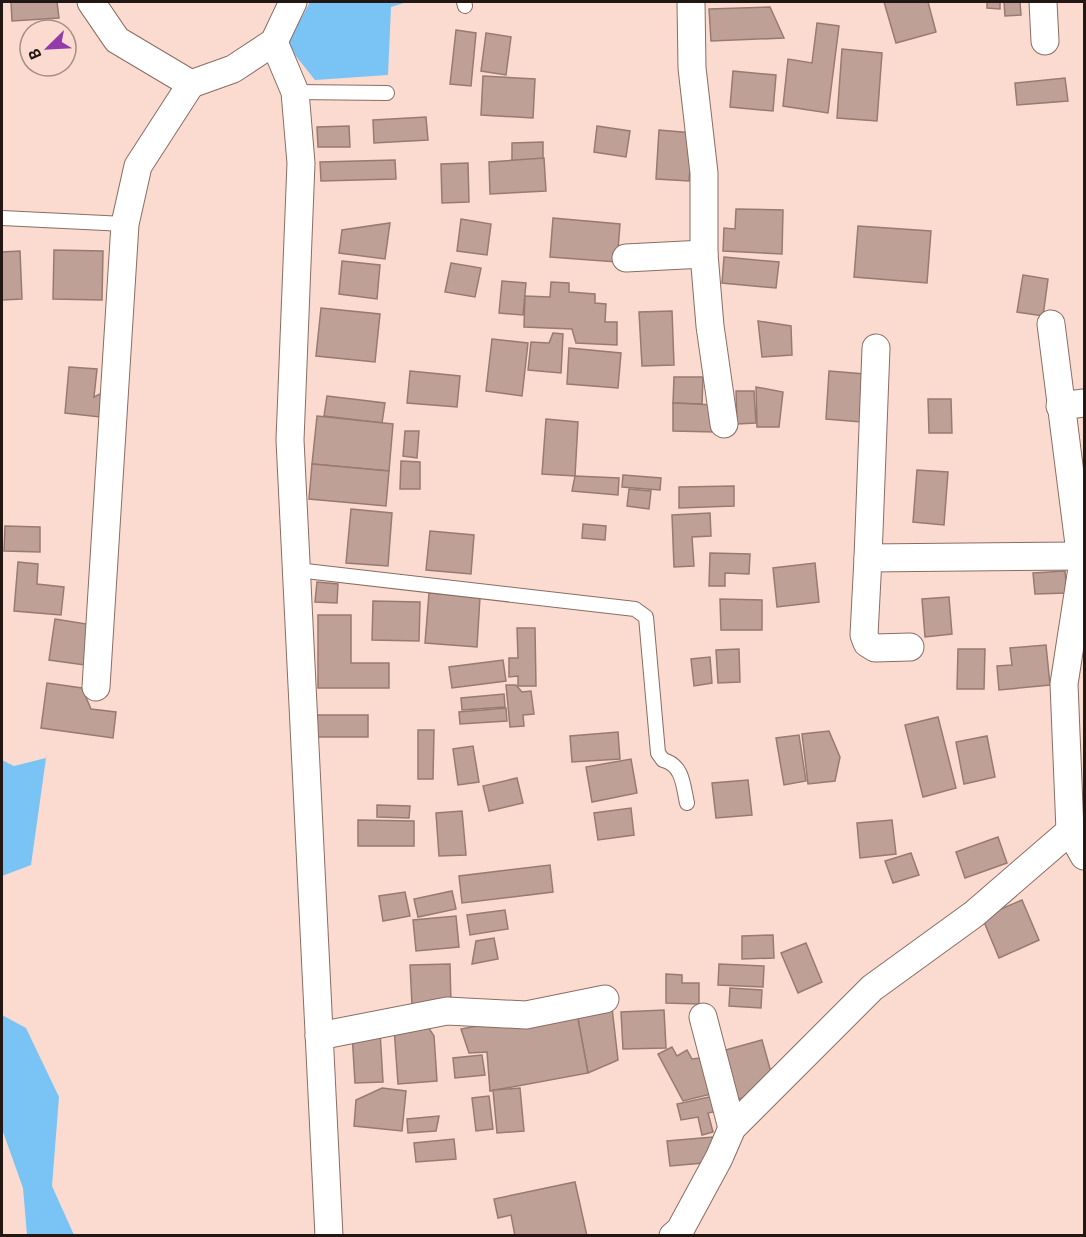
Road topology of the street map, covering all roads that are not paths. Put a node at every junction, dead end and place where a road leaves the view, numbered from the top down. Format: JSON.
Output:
{"nodes":[{"id":1,"x":91,"y":2,"type":"edge"},
{"id":2,"x":293,"y":2,"type":"edge"},
{"id":3,"x":691,"y":2,"type":"edge"},
{"id":4,"x":1043,"y":2,"type":"edge"},
{"id":5,"x":1045,"y":41,"type":"dead end"},
{"id":6,"x":273,"y":42,"type":"junction"},
{"id":7,"x":191,"y":84,"type":"junction"},
{"id":8,"x":295,"y":92,"type":"junction"},
{"id":9,"x":387,"y":93,"type":"dead end"},
{"id":10,"x":2,"y":218,"type":"edge"},
{"id":11,"x":126,"y":224,"type":"junction"},
{"id":12,"x":704,"y":254,"type":"junction"},
{"id":13,"x":626,"y":258,"type":"dead end"},
{"id":14,"x":1051,"y":324,"type":"dead end"},
{"id":15,"x":876,"y":348,"type":"dead end"},
{"id":16,"x":1072,"y":404,"type":"edge"},
{"id":17,"x":724,"y":424,"type":"dead end"},
{"id":18,"x":1080,"y":556,"type":"junction"},
{"id":19,"x":868,"y":558,"type":"junction"},
{"id":20,"x":297,"y":570,"type":"junction"},
{"id":21,"x":910,"y":647,"type":"dead end"},
{"id":22,"x":96,"y":687,"type":"dead end"},
{"id":23,"x":687,"y":803,"type":"dead end"},
{"id":24,"x":1070,"y":831,"type":"junction"},
{"id":25,"x":1084,"y":856,"type":"edge"},
{"id":26,"x":605,"y":999,"type":"dead end"},
{"id":27,"x":703,"y":1017,"type":"dead end"},
{"id":28,"x":320,"y":1036,"type":"junction"},
{"id":29,"x":732,"y":1128,"type":"junction"},
{"id":30,"x":329,"y":1236,"type":"edge"},
{"id":31,"x":673,"y":1236,"type":"edge"}],
"edges":[{"from":1,"to":7,"type":"street"},
{"from":2,"to":6,"type":"street"},
{"from":3,"to":12,"type":"street"},
{"from":4,"to":5,"type":"street"},
{"from":6,"to":7,"type":"street"},
{"from":6,"to":8,"type":"street"},
{"from":7,"to":11,"type":"street"},
{"from":8,"to":9,"type":"lane"},
{"from":8,"to":20,"type":"street"},
{"from":10,"to":11,"type":"lane"},
{"from":11,"to":22,"type":"street"},
{"from":12,"to":13,"type":"street"},
{"from":12,"to":17,"type":"street"},
{"from":14,"to":16,"type":"street"},
{"from":15,"to":19,"type":"street"},
{"from":16,"to":18,"type":"street"},
{"from":18,"to":19,"type":"street"},
{"from":18,"to":24,"type":"street"},
{"from":19,"to":21,"type":"street"},
{"from":20,"to":23,"type":"lane"},
{"from":20,"to":28,"type":"street"},
{"from":24,"to":25,"type":"street"},
{"from":24,"to":29,"type":"street"},
{"from":26,"to":28,"type":"street"},
{"from":27,"to":29,"type":"street"},
{"from":28,"to":30,"type":"street"},
{"from":29,"to":31,"type":"street"}]}
